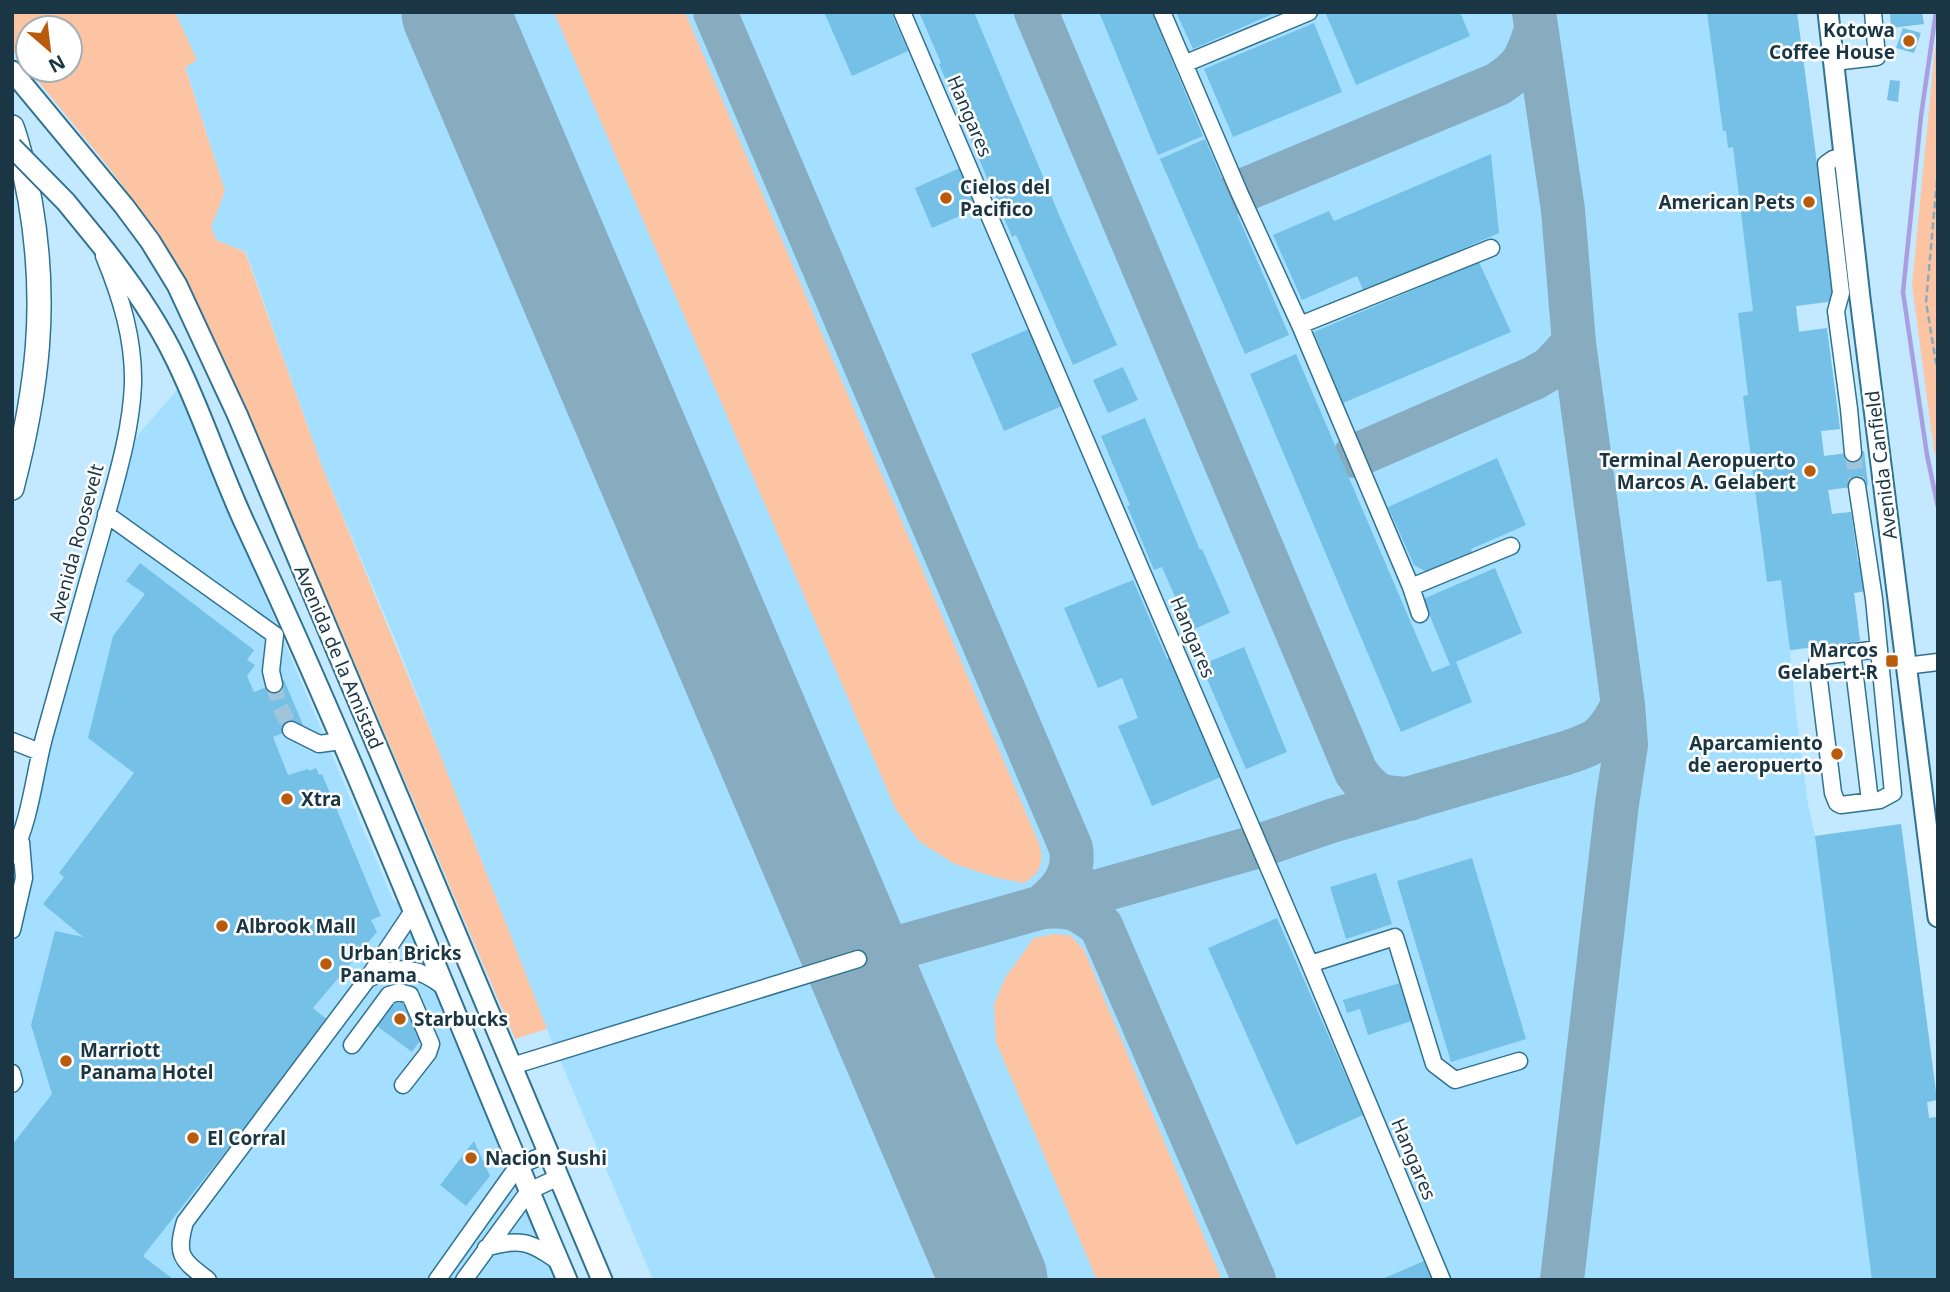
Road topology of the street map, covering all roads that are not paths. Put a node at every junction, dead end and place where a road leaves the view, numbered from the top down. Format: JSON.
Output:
{"nodes":[{"id":1,"x":902,"y":12,"type":"edge"},
{"id":2,"x":1163,"y":12,"type":"edge"},
{"id":3,"x":1309,"y":12,"type":"edge"},
{"id":4,"x":1828,"y":12,"type":"edge"},
{"id":5,"x":1873,"y":12,"type":"edge"},
{"id":6,"x":1834,"y":62,"type":"junction"},
{"id":7,"x":1184,"y":64,"type":"junction"},
{"id":8,"x":12,"y":71,"type":"edge"},
{"id":9,"x":12,"y":127,"type":"edge"},
{"id":10,"x":12,"y":147,"type":"edge"},
{"id":11,"x":97,"y":240,"type":"junction"},
{"id":12,"x":1491,"y":248,"type":"dead end"},
{"id":13,"x":1851,"y":296,"type":"junction"},
{"id":14,"x":1300,"y":325,"type":"junction"},
{"id":15,"x":1853,"y":453,"type":"tunnel mouth"},
{"id":16,"x":1857,"y":486,"type":"tunnel mouth"},
{"id":17,"x":12,"y":488,"type":"edge"},
{"id":18,"x":106,"y":514,"type":"junction"},
{"id":19,"x":1511,"y":546,"type":"dead end"},
{"id":20,"x":1411,"y":587,"type":"junction"},
{"id":21,"x":1897,"y":597,"type":"junction"},
{"id":22,"x":1874,"y":599,"type":"junction"},
{"id":23,"x":1420,"y":614,"type":"dead end"},
{"id":24,"x":292,"y":625,"type":"junction"},
{"id":25,"x":275,"y":635,"type":"junction"},
{"id":26,"x":1880,"y":649,"type":"junction"},
{"id":27,"x":1852,"y":652,"type":"junction"},
{"id":28,"x":1938,"y":662,"type":"edge"},
{"id":29,"x":1905,"y":666,"type":"junction"},
{"id":30,"x":274,"y":684,"type":"tunnel mouth"},
{"id":31,"x":291,"y":730,"type":"tunnel mouth"},
{"id":32,"x":12,"y":741,"type":"edge"},
{"id":33,"x":341,"y":741,"type":"junction"},
{"id":34,"x":40,"y":752,"type":"junction"},
{"id":35,"x":1870,"y":802,"type":"junction"},
{"id":36,"x":21,"y":840,"type":"junction"},
{"id":37,"x":12,"y":856,"type":"edge"},
{"id":38,"x":413,"y":911,"type":"junction"},
{"id":39,"x":1938,"y":917,"type":"edge"},
{"id":40,"x":12,"y":930,"type":"edge"},
{"id":41,"x":858,"y":959,"type":"dead end"},
{"id":42,"x":1310,"y":964,"type":"junction"},
{"id":43,"x":366,"y":981,"type":"junction"},
{"id":44,"x":444,"y":987,"type":"junction"},
{"id":45,"x":352,"y":1045,"type":"dead end"},
{"id":46,"x":1519,"y":1061,"type":"dead end"},
{"id":47,"x":512,"y":1066,"type":"junction"},
{"id":48,"x":12,"y":1073,"type":"edge"},
{"id":49,"x":12,"y":1084,"type":"edge"},
{"id":50,"x":403,"y":1085,"type":"dead end"},
{"id":51,"x":548,"y":1153,"type":"junction"},
{"id":52,"x":518,"y":1166,"type":"junction"},
{"id":53,"x":559,"y":1177,"type":"junction"},
{"id":54,"x":529,"y":1191,"type":"junction"},
{"id":55,"x":486,"y":1248,"type":"junction"},
{"id":56,"x":563,"y":1271,"type":"edge"},
{"id":57,"x":208,"y":1280,"type":"edge"},
{"id":58,"x":437,"y":1280,"type":"edge"},
{"id":59,"x":464,"y":1280,"type":"edge"},
{"id":60,"x":602,"y":1280,"type":"edge"},
{"id":61,"x":1442,"y":1280,"type":"edge"}],
"edges":[{"from":1,"to":42,"type":"lane","name":"Hangares"},
{"from":2,"to":7,"type":"lane"},
{"from":3,"to":7,"type":"lane"},
{"from":4,"to":6,"type":"main road","name":"Avenida Canfield"},
{"from":5,"to":6,"type":"lane"},
{"from":6,"to":13,"type":"main road","name":"Avenida Canfield"},
{"from":7,"to":14,"type":"lane"},
{"from":8,"to":47,"type":"main road","name":"Avenida de la Amistad"},
{"from":9,"to":17,"type":"highway"},
{"from":10,"to":11,"type":"main road","name":"Avenida de la Amistad","bridge":true},
{"from":11,"to":18,"type":"lane","name":"Avenida Roosevelt"},
{"from":11,"to":24,"type":"main road","name":"Avenida de la Amistad"},
{"from":12,"to":14,"type":"lane"},
{"from":13,"to":15,"type":"lane"},
{"from":13,"to":21,"type":"main road","name":"Avenida Canfield"},
{"from":14,"to":20,"type":"lane"},
{"from":16,"to":22,"type":"lane"},
{"from":18,"to":25,"type":"lane"},
{"from":18,"to":34,"type":"lane","name":"Avenida Roosevelt"},
{"from":19,"to":20,"type":"lane"},
{"from":20,"to":23,"type":"lane"},
{"from":21,"to":22,"type":"lane"},
{"from":21,"to":29,"type":"main road","name":"Avenida Canfield"},
{"from":22,"to":26,"type":"lane"},
{"from":24,"to":25,"type":"lane"},
{"from":24,"to":33,"type":"main road","name":"Avenida de la Amistad"},
{"from":25,"to":30,"type":"lane"},
{"from":26,"to":27,"type":"lane"},
{"from":26,"to":35,"type":"lane"},
{"from":27,"to":35,"type":"lane"},
{"from":27,"to":35,"type":"lane"},
{"from":28,"to":29,"type":"lane"},
{"from":29,"to":39,"type":"main road","name":"Avenida Canfield"},
{"from":31,"to":33,"type":"lane"},
{"from":32,"to":34,"type":"lane"},
{"from":33,"to":38,"type":"main road","name":"Avenida de la Amistad"},
{"from":34,"to":36,"type":"lane","name":"Avenida Roosevelt"},
{"from":36,"to":37,"type":"lane","name":"Avenida Roosevelt"},
{"from":36,"to":40,"type":"lane"},
{"from":38,"to":43,"type":"lane"},
{"from":38,"to":44,"type":"main road","name":"Avenida de la Amistad"},
{"from":41,"to":47,"type":"lane"},
{"from":42,"to":46,"type":"lane"},
{"from":42,"to":61,"type":"lane","name":"Hangares"},
{"from":43,"to":44,"type":"lane"},
{"from":43,"to":57,"type":"lane"},
{"from":44,"to":52,"type":"main road","name":"Avenida de la Amistad"},
{"from":45,"to":50,"type":"lane"},
{"from":47,"to":51,"type":"main road","name":"Avenida de la Amistad"},
{"from":48,"to":49,"type":"lane"},
{"from":51,"to":52,"type":"lane"},
{"from":51,"to":53,"type":"main road","name":"Avenida de la Amistad"},
{"from":52,"to":54,"type":"main road","name":"Avenida de la Amistad"},
{"from":52,"to":58,"type":"lane"},
{"from":53,"to":54,"type":"lane"},
{"from":53,"to":60,"type":"main road","name":"Avenida de la Amistad"},
{"from":54,"to":55,"type":"lane"},
{"from":54,"to":56,"type":"main road","name":"Avenida de la Amistad"},
{"from":55,"to":56,"type":"lane"},
{"from":55,"to":59,"type":"lane"}]}
